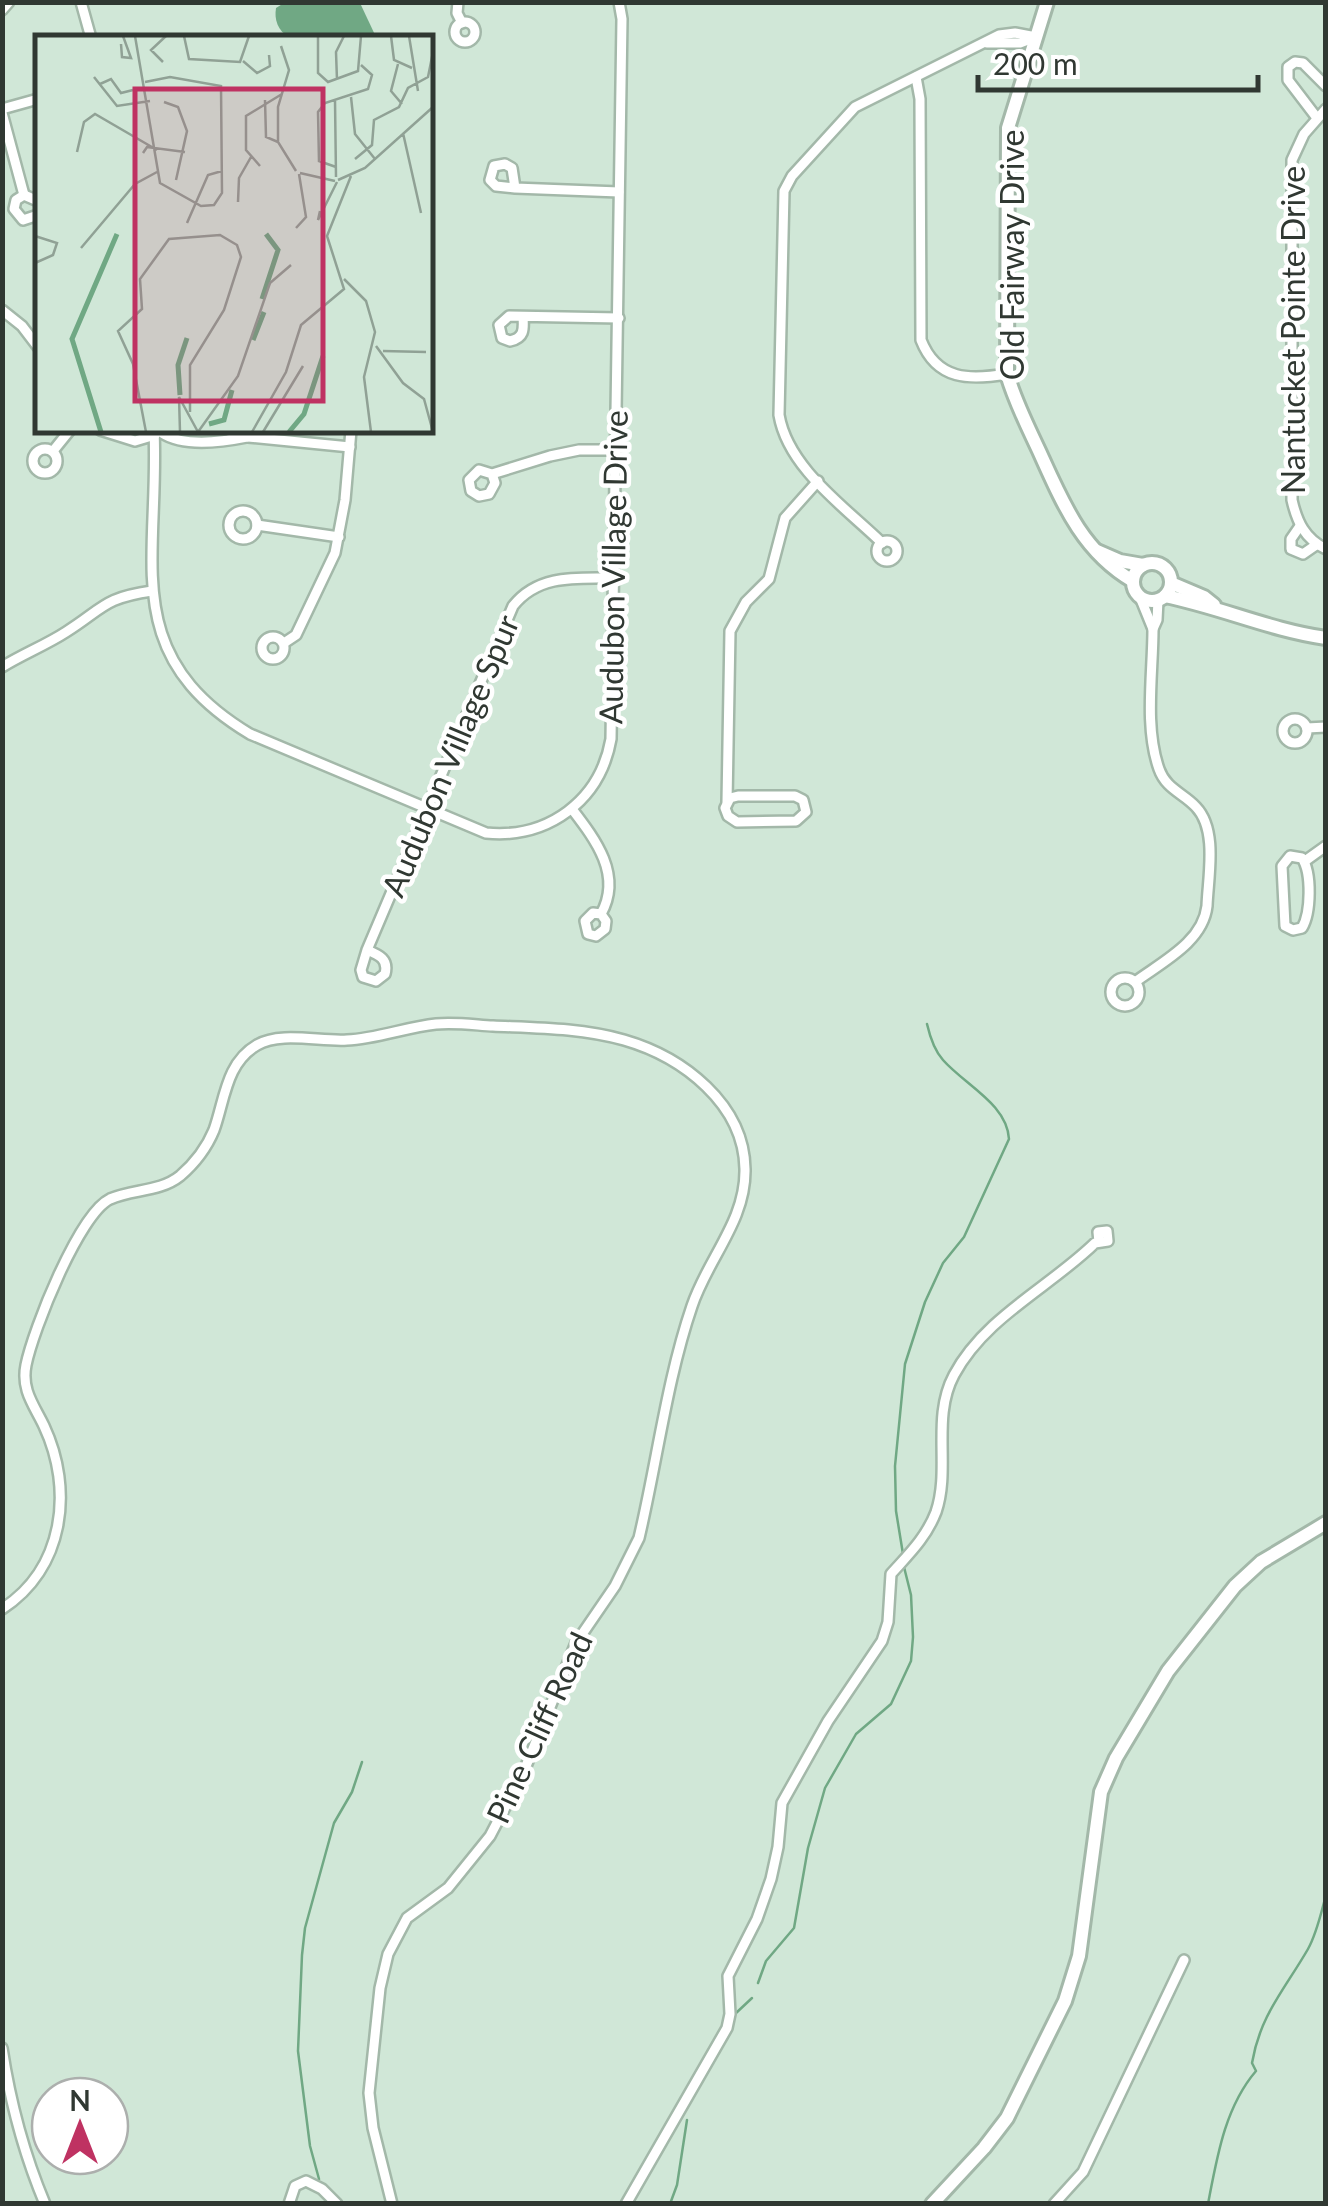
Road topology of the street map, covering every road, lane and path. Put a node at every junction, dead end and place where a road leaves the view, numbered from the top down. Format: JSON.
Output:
{"nodes":[{"id":1,"x":8,"y":2,"type":"edge"},
{"id":2,"x":81,"y":2,"type":"edge"},
{"id":3,"x":458,"y":2,"type":"edge"},
{"id":4,"x":619,"y":2,"type":"edge"},
{"id":5,"x":1047,"y":2,"type":"edge"},
{"id":6,"x":2,"y":10,"type":"edge"},
{"id":7,"x":462,"y":22,"type":"dead end"},
{"id":8,"x":89,"y":35,"type":"edge"},
{"id":9,"x":1036,"y":37,"type":"junction"},
{"id":10,"x":916,"y":77,"type":"junction"},
{"id":11,"x":1326,"y":86,"type":"edge"},
{"id":12,"x":35,"y":101,"type":"edge"},
{"id":13,"x":1326,"y":108,"type":"edge"},
{"id":14,"x":2,"y":111,"type":"edge"},
{"id":15,"x":1316,"y":118,"type":"junction"},
{"id":16,"x":515,"y":188,"type":"junction"},
{"id":17,"x":618,"y":192,"type":"junction"},
{"id":18,"x":24,"y":196,"type":"junction"},
{"id":19,"x":35,"y":200,"type":"edge"},
{"id":20,"x":35,"y":217,"type":"edge"},
{"id":21,"x":2,"y":310,"type":"edge"},
{"id":22,"x":523,"y":317,"type":"junction"},
{"id":23,"x":619,"y":318,"type":"junction"},
{"id":24,"x":35,"y":343,"type":"edge"},
{"id":25,"x":1007,"y":374,"type":"junction"},
{"id":26,"x":68,"y":432,"type":"edge"},
{"id":27,"x":106,"y":432,"type":"edge"},
{"id":28,"x":159,"y":432,"type":"edge"},
{"id":29,"x":232,"y":432,"type":"edge"},
{"id":30,"x":352,"y":432,"type":"edge"},
{"id":31,"x":248,"y":437,"type":"junction"},
{"id":32,"x":350,"y":447,"type":"junction"},
{"id":33,"x":615,"y":450,"type":"junction"},
{"id":34,"x":53,"y":451,"type":"dead end"},
{"id":35,"x":492,"y":474,"type":"dead end"},
{"id":36,"x":818,"y":481,"type":"junction"},
{"id":37,"x":257,"y":525,"type":"dead end"},
{"id":38,"x":1300,"y":526,"type":"junction"},
{"id":39,"x":338,"y":537,"type":"junction"},
{"id":40,"x":882,"y":543,"type":"dead end"},
{"id":41,"x":1321,"y":547,"type":"edge"},
{"id":42,"x":1097,"y":550,"type":"junction"},
{"id":43,"x":1143,"y":565,"type":"junction"},
{"id":44,"x":613,"y":578,"type":"junction"},
{"id":45,"x":1133,"y":581,"type":"junction"},
{"id":46,"x":152,"y":591,"type":"junction"},
{"id":47,"x":1165,"y":593,"type":"junction"},
{"id":48,"x":1140,"y":597,"type":"junction"},
{"id":49,"x":1153,"y":629,"type":"junction"},
{"id":50,"x":1326,"y":638,"type":"edge"},
{"id":51,"x":284,"y":643,"type":"dead end"},
{"id":52,"x":2,"y":668,"type":"edge"},
{"id":53,"x":1326,"y":727,"type":"edge"},
{"id":54,"x":1307,"y":728,"type":"dead end"},
{"id":55,"x":727,"y":802,"type":"junction"},
{"id":56,"x":572,"y":809,"type":"junction"},
{"id":57,"x":428,"y":811,"type":"junction"},
{"id":58,"x":1326,"y":846,"type":"edge"},
{"id":59,"x":1305,"y":861,"type":"junction"},
{"id":60,"x":601,"y":914,"type":"dead end"},
{"id":61,"x":367,"y":950,"type":"dead end"},
{"id":62,"x":1135,"y":982,"type":"dead end"},
{"id":63,"x":1099,"y":1242,"type":"dead end"},
{"id":64,"x":1326,"y":1523,"type":"edge"},
{"id":65,"x":2,"y":1609,"type":"edge"},
{"id":66,"x":1184,"y":1960,"type":"dead end"},
{"id":67,"x":2,"y":2048,"type":"edge"},
{"id":68,"x":44,"y":2204,"type":"edge"},
{"id":69,"x":290,"y":2204,"type":"edge"},
{"id":70,"x":337,"y":2204,"type":"edge"},
{"id":71,"x":392,"y":2204,"type":"edge"},
{"id":72,"x":626,"y":2204,"type":"edge"},
{"id":73,"x":932,"y":2204,"type":"edge"},
{"id":74,"x":1054,"y":2204,"type":"edge"}],
"edges":[{"from":1,"to":6,"type":"street"},
{"from":2,"to":8,"type":"street"},
{"from":3,"to":7,"type":"street"},
{"from":4,"to":17,"type":"street","name":"Audubon Village Drive"},
{"from":5,"to":9,"type":"street","name":"Old Fairway Drive"},
{"from":9,"to":10,"type":"street"},
{"from":9,"to":25,"type":"street","name":"Old Fairway Drive"},
{"from":10,"to":25,"type":"street"},
{"from":10,"to":36,"type":"street"},
{"from":11,"to":15,"type":"street"},
{"from":12,"to":14,"type":"street"},
{"from":13,"to":15,"type":"street","name":"Nantucket Pointe Drive"},
{"from":14,"to":18,"type":"street"},
{"from":15,"to":38,"type":"street","name":"Nantucket Pointe Drive"},
{"from":16,"to":16,"type":"street"},
{"from":16,"to":17,"type":"street"},
{"from":17,"to":23,"type":"street","name":"Audubon Village Drive"},
{"from":18,"to":19,"type":"street"},
{"from":18,"to":20,"type":"street"},
{"from":21,"to":24,"type":"street"},
{"from":22,"to":22,"type":"street"},
{"from":22,"to":23,"type":"street"},
{"from":23,"to":33,"type":"street","name":"Audubon Village Drive"},
{"from":25,"to":42,"type":"street","name":"Old Fairway Drive"},
{"from":26,"to":34,"type":"street"},
{"from":27,"to":28,"type":"street"},
{"from":28,"to":31,"type":"street"},
{"from":28,"to":46,"type":"street","name":"Audubon Village Drive"},
{"from":29,"to":31,"type":"street"},
{"from":30,"to":32,"type":"street"},
{"from":31,"to":32,"type":"street"},
{"from":32,"to":39,"type":"street"},
{"from":33,"to":35,"type":"street"},
{"from":33,"to":44,"type":"street","name":"Audubon Village Drive"},
{"from":36,"to":40,"type":"street"},
{"from":36,"to":55,"type":"street"},
{"from":37,"to":39,"type":"street"},
{"from":38,"to":41,"type":"street","name":"Nantucket Pointe Drive"},
{"from":38,"to":41,"type":"street"},
{"from":39,"to":51,"type":"street"},
{"from":42,"to":43,"type":"street"},
{"from":42,"to":45,"type":"street","name":"Old Fairway Drive"},
{"from":43,"to":45,"type":"street"},
{"from":43,"to":47,"type":"street"},
{"from":44,"to":56,"type":"street","name":"Audubon Village Drive"},
{"from":44,"to":57,"type":"street","name":"Audubon Village Spur"},
{"from":45,"to":48,"type":"street"},
{"from":46,"to":52,"type":"street"},
{"from":46,"to":57,"type":"street","name":"Audubon Village Drive"},
{"from":47,"to":48,"type":"street"},
{"from":47,"to":49,"type":"street"},
{"from":47,"to":50,"type":"street"},
{"from":48,"to":49,"type":"street"},
{"from":49,"to":62,"type":"street"},
{"from":53,"to":54,"type":"street"},
{"from":55,"to":55,"type":"street"},
{"from":56,"to":57,"type":"street","name":"Audubon Village Drive"},
{"from":56,"to":60,"type":"street"},
{"from":57,"to":61,"type":"street","name":"Audubon Village Spur"},
{"from":58,"to":59,"type":"street"},
{"from":59,"to":59,"type":"street"},
{"from":63,"to":72,"type":"street"},
{"from":64,"to":73,"type":"street"},
{"from":65,"to":71,"type":"street","name":"Pine Cliff Road"},
{"from":66,"to":74,"type":"street"},
{"from":67,"to":68,"type":"street"},
{"from":69,"to":70,"type":"street"}]}
